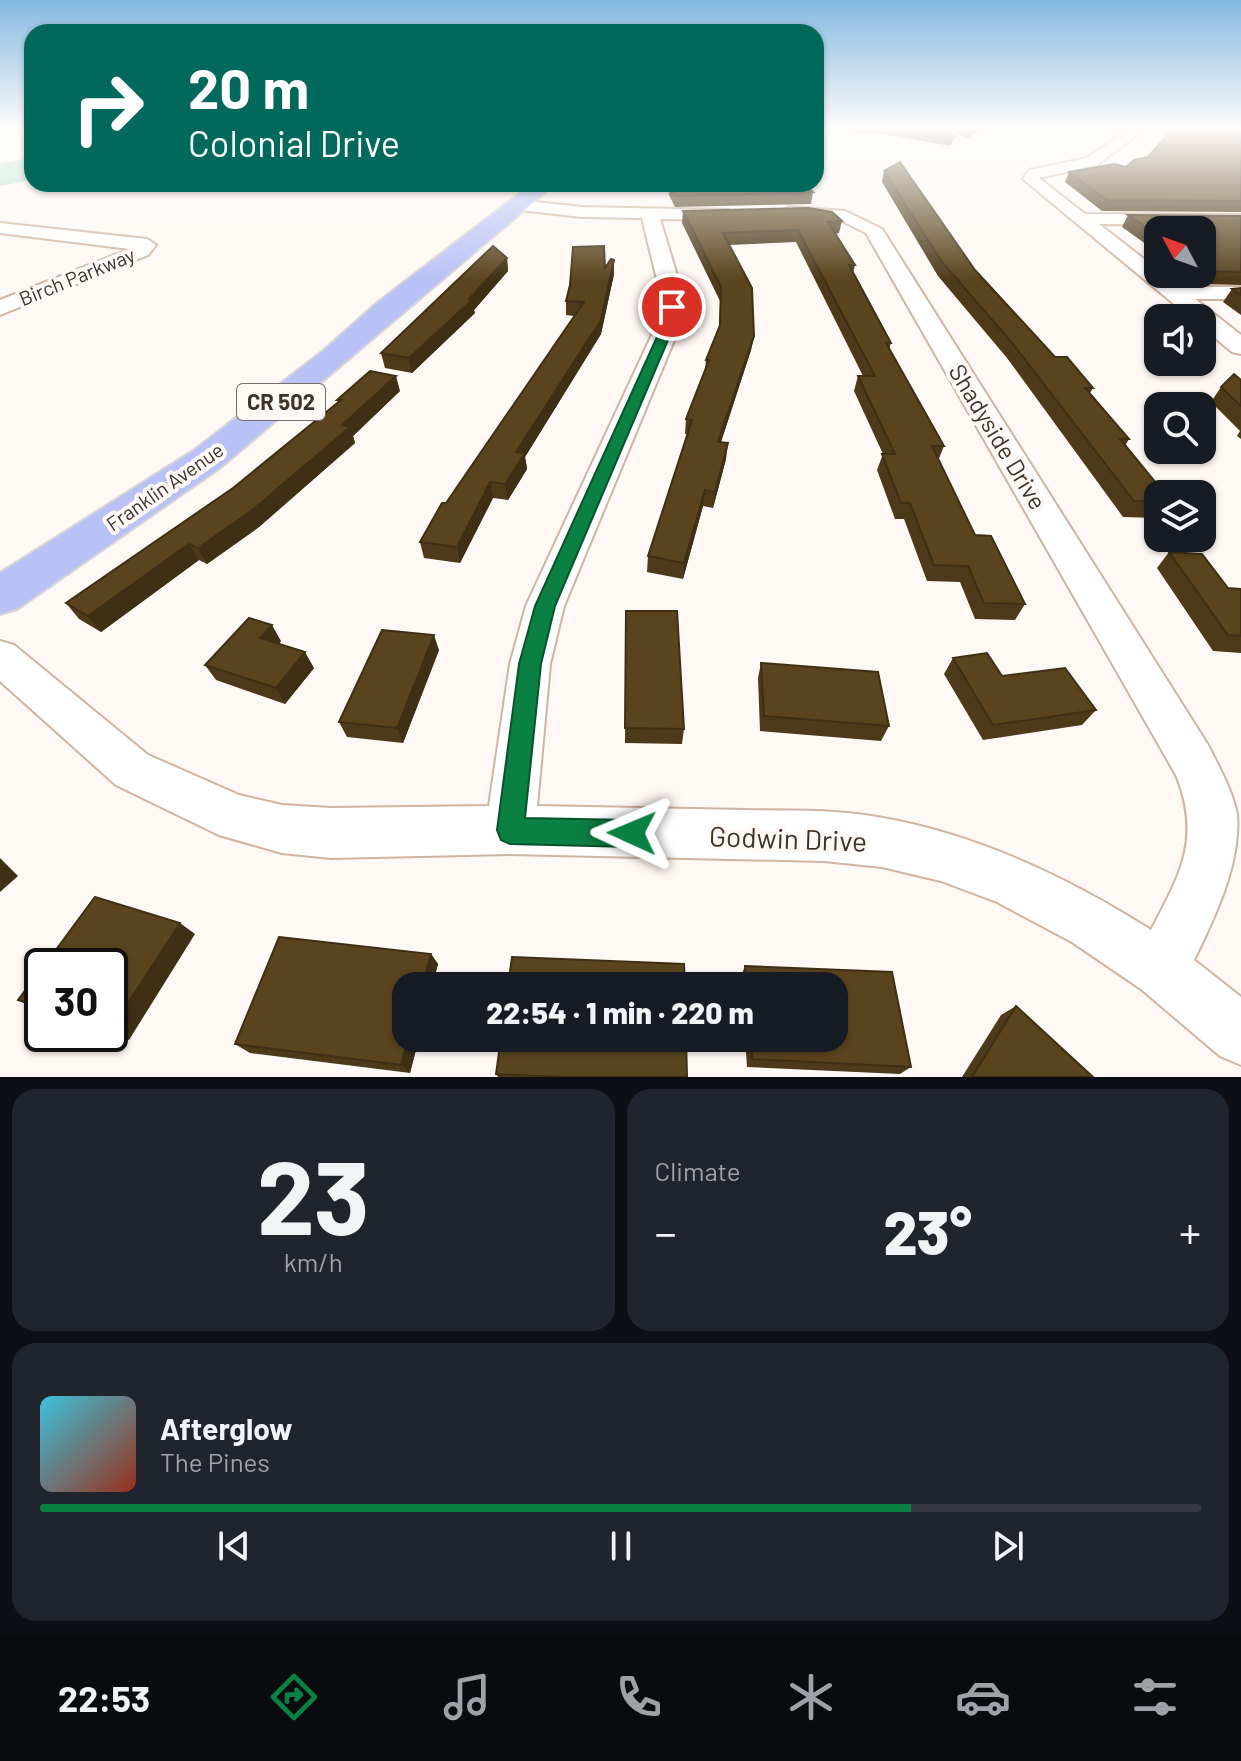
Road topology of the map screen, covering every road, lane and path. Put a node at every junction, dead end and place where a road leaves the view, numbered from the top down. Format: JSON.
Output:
{"nodes":[{"id":1,"x":1032,"y":179,"type":"edge"},
{"id":2,"x":527,"y":192,"type":"edge"},
{"id":3,"x":530,"y":192,"type":"edge"},
{"id":4,"x":650,"y":215,"type":"junction"},
{"id":5,"x":1080,"y":219,"type":"junction"},
{"id":6,"x":1241,"y":220,"type":"edge"},
{"id":7,"x":0,"y":228,"type":"edge"},
{"id":8,"x":1173,"y":293,"type":"junction"},
{"id":9,"x":1241,"y":293,"type":"edge"},
{"id":10,"x":0,"y":308,"type":"edge"},
{"id":11,"x":1241,"y":347,"type":"edge"},
{"id":12,"x":0,"y":596,"type":"edge"},
{"id":13,"x":0,"y":657,"type":"edge"},
{"id":14,"x":510,"y":830,"type":"junction"},
{"id":15,"x":1161,"y":969,"type":"junction"},
{"id":16,"x":1241,"y":1035,"type":"edge"}],
"edges":[{"from":1,"to":5,"type":"street"},
{"from":2,"to":12,"type":"main road","name":"Franklin Avenue","number":"CR 502"},
{"from":3,"to":4,"type":"street","name":"Shadyside Drive"},
{"from":4,"to":14,"type":"street"},
{"from":4,"to":15,"type":"street","name":"Shadyside Drive"},
{"from":5,"to":6,"type":"street"},
{"from":5,"to":8,"type":"street"},
{"from":7,"to":10,"type":"street","name":"Birch Parkway"},
{"from":8,"to":9,"type":"street"},
{"from":8,"to":11,"type":"street"},
{"from":13,"to":14,"type":"street","name":"Godwin Drive"},
{"from":14,"to":15,"type":"street","name":"Godwin Drive"},
{"from":15,"to":16,"type":"street","name":"Godwin Drive"}]}
